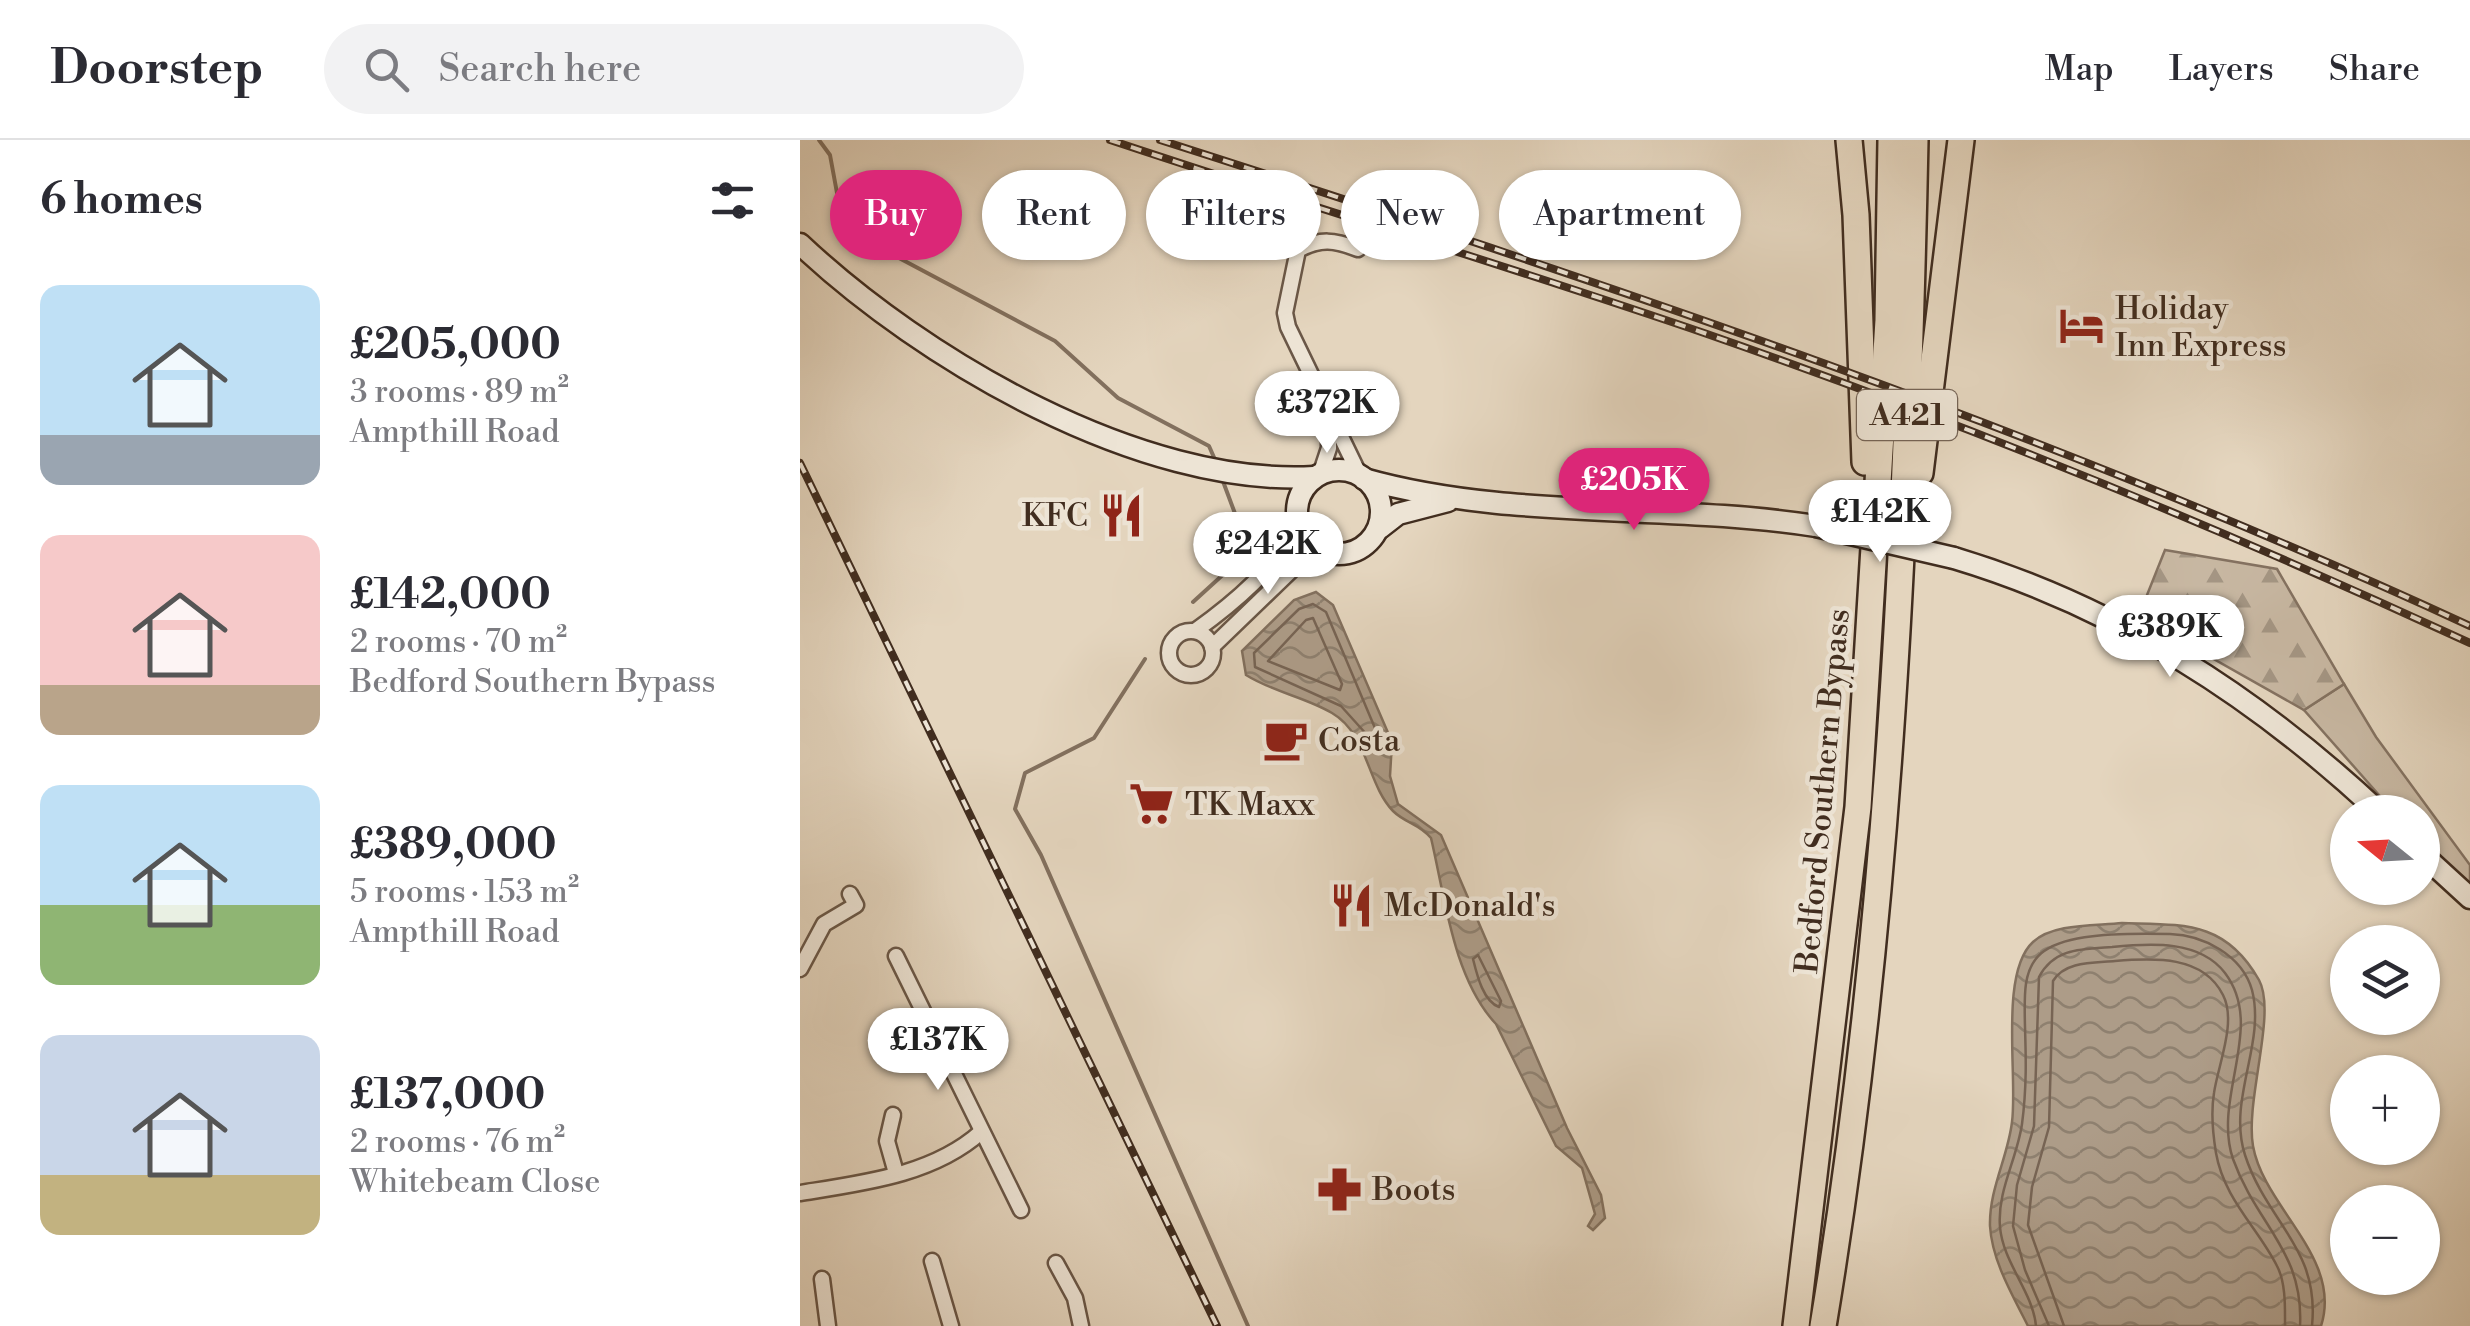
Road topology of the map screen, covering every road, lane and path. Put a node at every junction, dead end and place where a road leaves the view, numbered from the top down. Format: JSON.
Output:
{"nodes":[{"id":1,"x":1849,"y":140,"type":"edge"},
{"id":2,"x":1891,"y":140,"type":"edge"},
{"id":3,"x":1914,"y":140,"type":"edge"},
{"id":4,"x":1960,"y":140,"type":"edge"},
{"id":5,"x":1341,"y":243,"type":"edge"},
{"id":6,"x":800,"y":244,"type":"edge"},
{"id":7,"x":1329,"y":417,"type":"junction"},
{"id":8,"x":1318,"y":474,"type":"junction"},
{"id":9,"x":1258,"y":477,"type":"junction"},
{"id":10,"x":1362,"y":477,"type":"junction"},
{"id":11,"x":1455,"y":500,"type":"junction"},
{"id":12,"x":1298,"y":521,"type":"junction"},
{"id":13,"x":1380,"y":528,"type":"junction"},
{"id":14,"x":1331,"y":554,"type":"junction"},
{"id":15,"x":1195,"y":631,"type":"junction"},
{"id":16,"x":1212,"y":647,"type":"junction"},
{"id":17,"x":1892,"y":689,"type":"junction"},
{"id":18,"x":2359,"y":795,"type":"edge"},
{"id":19,"x":1858,"y":807,"type":"junction"},
{"id":20,"x":2440,"y":870,"type":"edge"},
{"id":21,"x":850,"y":894,"type":"dead end"},
{"id":22,"x":2470,"y":898,"type":"edge"},
{"id":23,"x":896,"y":956,"type":"dead end"},
{"id":24,"x":800,"y":969,"type":"edge"},
{"id":25,"x":893,"y":1116,"type":"dead end"},
{"id":26,"x":981,"y":1132,"type":"junction"},
{"id":27,"x":896,"y":1173,"type":"junction"},
{"id":28,"x":800,"y":1193,"type":"edge"},
{"id":29,"x":1022,"y":1210,"type":"dead end"},
{"id":30,"x":932,"y":1261,"type":"dead end"},
{"id":31,"x":1056,"y":1263,"type":"dead end"},
{"id":32,"x":822,"y":1279,"type":"dead end"},
{"id":33,"x":828,"y":1326,"type":"edge"},
{"id":34,"x":952,"y":1326,"type":"edge"},
{"id":35,"x":1081,"y":1326,"type":"edge"},
{"id":36,"x":1796,"y":1326,"type":"edge"},
{"id":37,"x":1824,"y":1326,"type":"edge"}],
"edges":[{"from":1,"to":19,"type":"highway"},
{"from":2,"to":19,"type":"highway","name":"Bedford Southern Bypass","number":"A421"},
{"from":3,"to":17,"type":"highway","name":"Bedford Southern Bypass","number":"A421"},
{"from":4,"to":17,"type":"highway"},
{"from":5,"to":7,"type":"street"},
{"from":6,"to":9,"type":"main road"},
{"from":7,"to":8,"type":"street"},
{"from":7,"to":10,"type":"street"},
{"from":8,"to":9,"type":"main road"},
{"from":8,"to":10,"type":"main road"},
{"from":8,"to":12,"type":"main road"},
{"from":9,"to":12,"type":"main road"},
{"from":10,"to":11,"type":"main road"},
{"from":10,"to":13,"type":"main road"},
{"from":11,"to":13,"type":"main road"},
{"from":11,"to":18,"type":"main road","bridge":true},
{"from":12,"to":14,"type":"main road"},
{"from":12,"to":15,"type":"street"},
{"from":13,"to":14,"type":"main road"},
{"from":14,"to":16,"type":"street"},
{"from":15,"to":16,"type":"street"},
{"from":15,"to":16,"type":"street"},
{"from":17,"to":37,"type":"highway","name":"Bedford Southern Bypass","number":"A421"},
{"from":19,"to":36,"type":"highway","name":"Bedford Southern Bypass","number":"A421"},
{"from":20,"to":22,"type":"main road"},
{"from":21,"to":24,"type":"street"},
{"from":23,"to":26,"type":"street"},
{"from":25,"to":27,"type":"street"},
{"from":26,"to":27,"type":"street"},
{"from":26,"to":29,"type":"street"},
{"from":27,"to":28,"type":"street"},
{"from":30,"to":34,"type":"street"},
{"from":31,"to":35,"type":"street"},
{"from":32,"to":33,"type":"street"}]}
